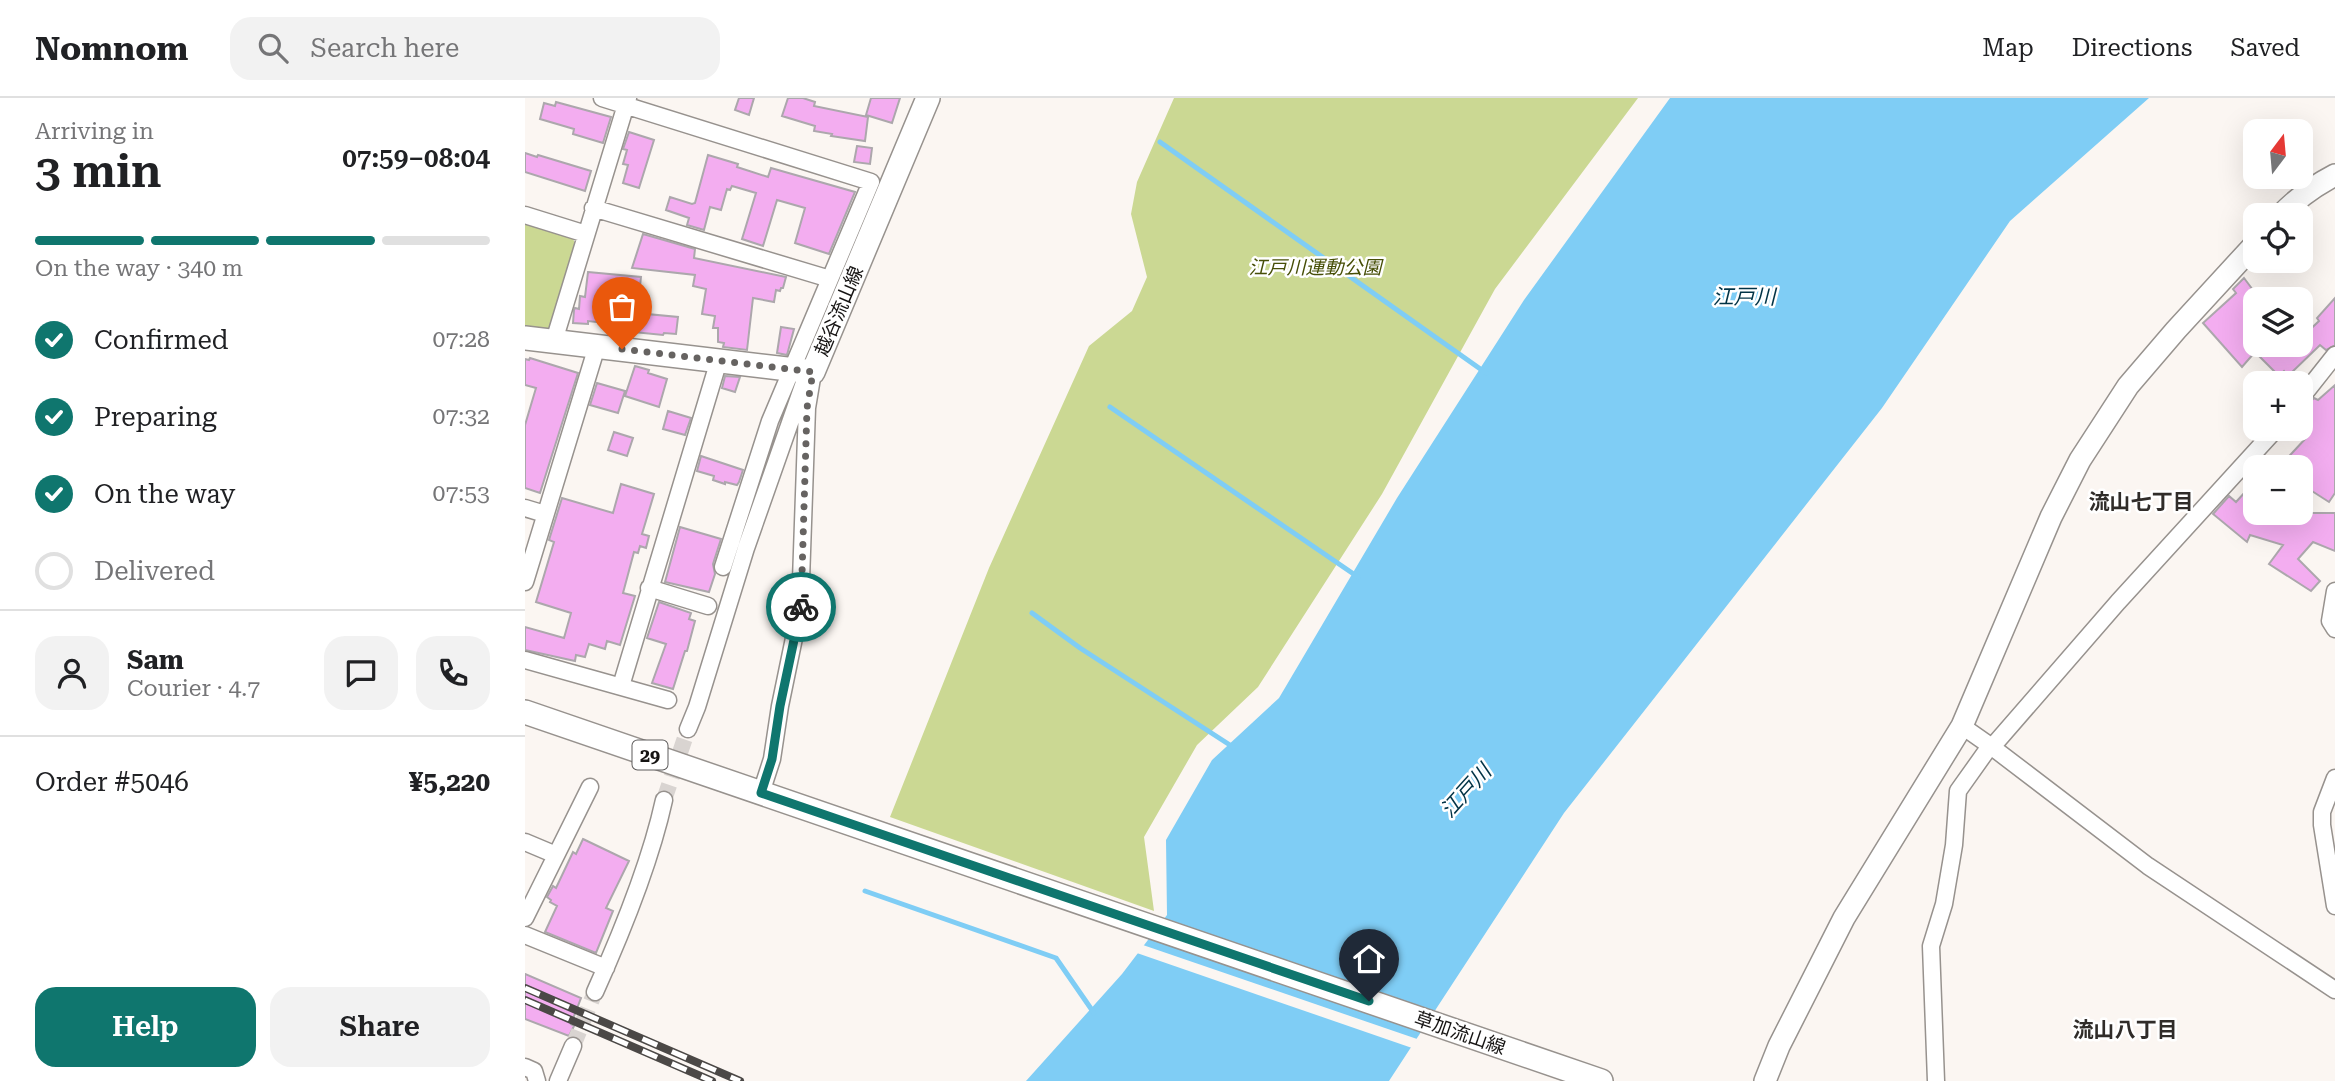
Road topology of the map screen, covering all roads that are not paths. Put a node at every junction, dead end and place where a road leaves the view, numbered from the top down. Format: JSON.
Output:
{"nodes":[{"id":1,"x":602,"y":98,"type":"edge"},
{"id":2,"x":927,"y":98,"type":"edge"},
{"id":3,"x":627,"y":102,"type":"edge"},
{"id":4,"x":2335,"y":175,"type":"edge"},
{"id":5,"x":2292,"y":203,"type":"edge"},
{"id":6,"x":593,"y":208,"type":"junction"},
{"id":7,"x":525,"y":215,"type":"edge"},
{"id":8,"x":586,"y":234,"type":"junction"},
{"id":9,"x":2243,"y":257,"type":"edge"},
{"id":10,"x":829,"y":279,"type":"junction"},
{"id":11,"x":525,"y":338,"type":"edge"},
{"id":12,"x":554,"y":341,"type":"junction"},
{"id":13,"x":597,"y":346,"type":"junction"},
{"id":14,"x":2335,"y":355,"type":"edge"},
{"id":15,"x":719,"y":360,"type":"junction"},
{"id":16,"x":804,"y":371,"type":"junction"},
{"id":17,"x":2313,"y":383,"type":"edge"},
{"id":18,"x":2265,"y":441,"type":"edge"},
{"id":19,"x":525,"y":508,"type":"edge"},
{"id":20,"x":545,"y":514,"type":"junction"},
{"id":21,"x":723,"y":567,"type":"dead end"},
{"id":22,"x":525,"y":582,"type":"edge"},
{"id":23,"x":649,"y":587,"type":"junction"},
{"id":24,"x":2335,"y":591,"type":"edge"},
{"id":25,"x":708,"y":606,"type":"dead end"},
{"id":26,"x":2335,"y":629,"type":"edge"},
{"id":27,"x":525,"y":660,"type":"edge"},
{"id":28,"x":621,"y":686,"type":"junction"},
{"id":29,"x":668,"y":700,"type":"dead end"},
{"id":30,"x":525,"y":712,"type":"edge"},
{"id":31,"x":1962,"y":726,"type":"junction"},
{"id":32,"x":688,"y":729,"type":"tunnel mouth"},
{"id":33,"x":1991,"y":746,"type":"junction"},
{"id":34,"x":2335,"y":778,"type":"edge"},
{"id":35,"x":590,"y":787,"type":"dead end"},
{"id":36,"x":769,"y":795,"type":"junction"},
{"id":37,"x":664,"y":800,"type":"tunnel mouth"},
{"id":38,"x":525,"y":842,"type":"edge"},
{"id":39,"x":557,"y":855,"type":"junction"},
{"id":40,"x":2335,"y":906,"type":"edge"},
{"id":41,"x":525,"y":918,"type":"edge"},
{"id":42,"x":525,"y":935,"type":"edge"},
{"id":43,"x":605,"y":968,"type":"junction"},
{"id":44,"x":2335,"y":990,"type":"edge"},
{"id":45,"x":595,"y":992,"type":"tunnel mouth"},
{"id":46,"x":573,"y":1046,"type":"tunnel mouth"},
{"id":47,"x":525,"y":1067,"type":"edge"},
{"id":48,"x":537,"y":1081,"type":"edge"},
{"id":49,"x":558,"y":1081,"type":"edge"},
{"id":50,"x":1601,"y":1081,"type":"edge"},
{"id":51,"x":1765,"y":1081,"type":"edge"},
{"id":52,"x":1936,"y":1081,"type":"edge"}],
"edges":[{"from":1,"to":3,"type":"street"},
{"from":2,"to":16,"type":"main road","name":"越谷流山線"},
{"from":3,"to":6,"type":"street"},
{"from":3,"to":10,"type":"street"},
{"from":4,"to":5,"type":"street"},
{"from":6,"to":8,"type":"street"},
{"from":6,"to":10,"type":"street"},
{"from":7,"to":8,"type":"street"},
{"from":8,"to":12,"type":"street"},
{"from":9,"to":31,"type":"street"},
{"from":10,"to":16,"type":"street"},
{"from":11,"to":12,"type":"main road","name":"越谷流山線"},
{"from":12,"to":13,"type":"main road","name":"越谷流山線"},
{"from":13,"to":15,"type":"main road","name":"越谷流山線"},
{"from":13,"to":20,"type":"street"},
{"from":14,"to":17,"type":"street"},
{"from":15,"to":16,"type":"main road","name":"越谷流山線"},
{"from":15,"to":23,"type":"street"},
{"from":16,"to":21,"type":"street"},
{"from":16,"to":32,"type":"street"},
{"from":16,"to":36,"type":"street"},
{"from":18,"to":33,"type":"street"},
{"from":19,"to":20,"type":"street"},
{"from":20,"to":22,"type":"street"},
{"from":23,"to":25,"type":"street"},
{"from":23,"to":28,"type":"street"},
{"from":24,"to":26,"type":"street"},
{"from":27,"to":28,"type":"street"},
{"from":28,"to":29,"type":"street"},
{"from":30,"to":36,"type":"main road","name":"草加流山線","number":"29"},
{"from":31,"to":33,"type":"street"},
{"from":31,"to":51,"type":"street"},
{"from":33,"to":44,"type":"street"},
{"from":33,"to":52,"type":"street"},
{"from":34,"to":40,"type":"street"},
{"from":35,"to":39,"type":"street"},
{"from":36,"to":50,"type":"main road","name":"草加流山線","number":"29"},
{"from":37,"to":43,"type":"street"},
{"from":38,"to":39,"type":"street"},
{"from":39,"to":41,"type":"street"},
{"from":42,"to":43,"type":"street"},
{"from":43,"to":45,"type":"street"},
{"from":46,"to":49,"type":"street"},
{"from":47,"to":48,"type":"street"}]}
